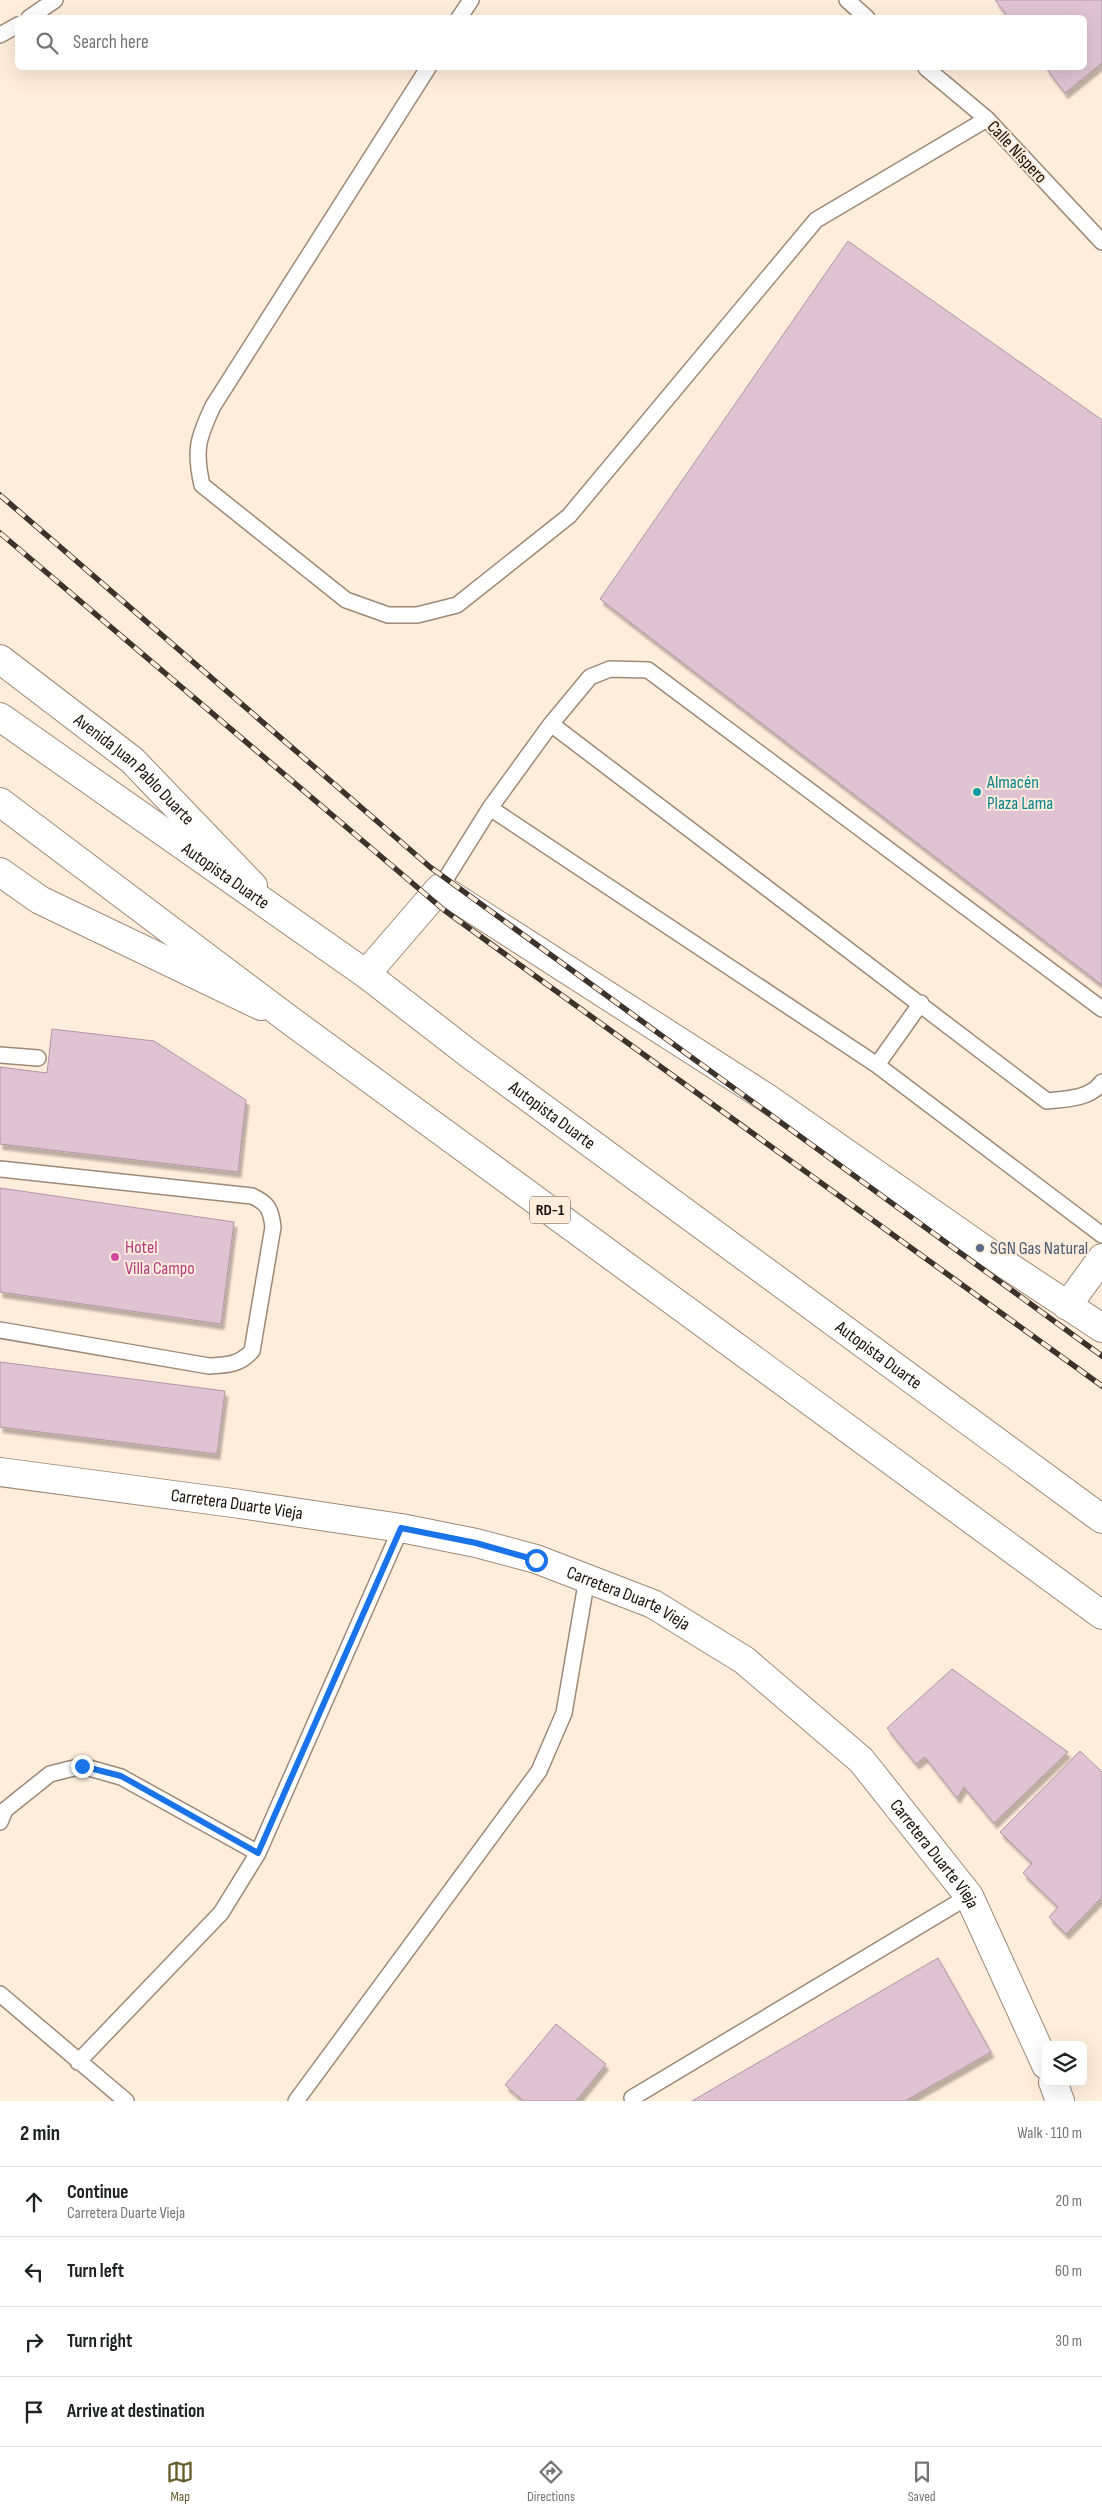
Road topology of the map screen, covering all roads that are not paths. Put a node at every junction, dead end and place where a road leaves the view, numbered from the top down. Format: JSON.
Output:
{"nodes":[{"id":1,"x":55,"y":0,"type":"edge"},
{"id":2,"x":470,"y":0,"type":"edge"},
{"id":3,"x":847,"y":0,"type":"edge"},
{"id":4,"x":33,"y":15,"type":"edge"},
{"id":5,"x":462,"y":15,"type":"edge"},
{"id":6,"x":864,"y":15,"type":"edge"},
{"id":7,"x":15,"y":27,"type":"edge"},
{"id":8,"x":0,"y":35,"type":"edge"},
{"id":9,"x":427,"y":70,"type":"edge"},
{"id":10,"x":928,"y":70,"type":"edge"},
{"id":11,"x":987,"y":119,"type":"junction"},
{"id":12,"x":1102,"y":242,"type":"edge"},
{"id":13,"x":0,"y":660,"type":"edge"},
{"id":14,"x":7,"y":722,"type":"edge"},
{"id":15,"x":551,"y":724,"type":"junction"},
{"id":16,"x":0,"y":802,"type":"edge"},
{"id":17,"x":490,"y":808,"type":"junction"},
{"id":18,"x":0,"y":872,"type":"edge"},
{"id":19,"x":440,"y":888,"type":"junction"},
{"id":20,"x":278,"y":913,"type":"junction"},
{"id":21,"x":366,"y":974,"type":"junction"},
{"id":22,"x":921,"y":1003,"type":"junction"},
{"id":23,"x":1102,"y":1009,"type":"edge"},
{"id":24,"x":291,"y":1021,"type":"junction"},
{"id":25,"x":0,"y":1055,"type":"edge"},
{"id":26,"x":38,"y":1058,"type":"dead end"},
{"id":27,"x":877,"y":1065,"type":"junction"},
{"id":28,"x":1102,"y":1082,"type":"edge"},
{"id":29,"x":0,"y":1169,"type":"edge"},
{"id":30,"x":1102,"y":1253,"type":"edge"},
{"id":31,"x":1067,"y":1306,"type":"junction"},
{"id":32,"x":1102,"y":1328,"type":"edge"},
{"id":33,"x":0,"y":1330,"type":"edge"},
{"id":34,"x":0,"y":1472,"type":"edge"},
{"id":35,"x":1102,"y":1519,"type":"edge"},
{"id":36,"x":401,"y":1528,"type":"junction"},
{"id":37,"x":587,"y":1578,"type":"junction"},
{"id":38,"x":1102,"y":1614,"type":"edge"},
{"id":39,"x":0,"y":1822,"type":"edge"},
{"id":40,"x":258,"y":1853,"type":"junction"},
{"id":41,"x":969,"y":1896,"type":"junction"},
{"id":42,"x":0,"y":1994,"type":"edge"},
{"id":43,"x":1042,"y":2055,"type":"edge"},
{"id":44,"x":78,"y":2062,"type":"junction"},
{"id":45,"x":1054,"y":2086,"type":"edge"},
{"id":46,"x":632,"y":2098,"type":"dead end"},
{"id":47,"x":126,"y":2101,"type":"edge"},
{"id":48,"x":296,"y":2101,"type":"edge"},
{"id":49,"x":1060,"y":2101,"type":"edge"}],
"edges":[{"from":1,"to":4,"type":"lane"},
{"from":2,"to":5,"type":"lane"},
{"from":3,"to":6,"type":"lane"},
{"from":7,"to":8,"type":"lane"},
{"from":9,"to":11,"type":"lane"},
{"from":10,"to":11,"type":"lane","name":"Calle Níspero"},
{"from":11,"to":12,"type":"lane","name":"Calle Níspero"},
{"from":13,"to":20,"type":"main road","name":"Avenida Juan Pablo Duarte"},
{"from":14,"to":20,"type":"main road","name":"Autopista Duarte"},
{"from":15,"to":17,"type":"lane"},
{"from":15,"to":22,"type":"lane"},
{"from":15,"to":23,"type":"lane"},
{"from":16,"to":24,"type":"main road","number":"RD-1"},
{"from":17,"to":19,"type":"lane"},
{"from":17,"to":27,"type":"lane"},
{"from":18,"to":24,"type":"main road"},
{"from":19,"to":21,"type":"main road"},
{"from":19,"to":31,"type":"main road"},
{"from":20,"to":21,"type":"main road","name":"Autopista Duarte"},
{"from":21,"to":35,"type":"main road","name":"Autopista Duarte"},
{"from":22,"to":27,"type":"lane"},
{"from":22,"to":28,"type":"lane"},
{"from":24,"to":38,"type":"main road","number":"RD-1"},
{"from":25,"to":26,"type":"lane"},
{"from":27,"to":30,"type":"lane"},
{"from":29,"to":33,"type":"lane"},
{"from":30,"to":31,"type":"main road"},
{"from":31,"to":32,"type":"main road"},
{"from":34,"to":36,"type":"main road","name":"Carretera Duarte Vieja"},
{"from":36,"to":37,"type":"main road","name":"Carretera Duarte Vieja"},
{"from":36,"to":40,"type":"lane"},
{"from":37,"to":41,"type":"main road","name":"Carretera Duarte Vieja"},
{"from":37,"to":48,"type":"lane"},
{"from":39,"to":40,"type":"lane"},
{"from":40,"to":44,"type":"lane"},
{"from":41,"to":43,"type":"main road","name":"Carretera Duarte Vieja"},
{"from":41,"to":46,"type":"lane"},
{"from":42,"to":44,"type":"lane"},
{"from":44,"to":47,"type":"lane"},
{"from":45,"to":49,"type":"main road"}]}
